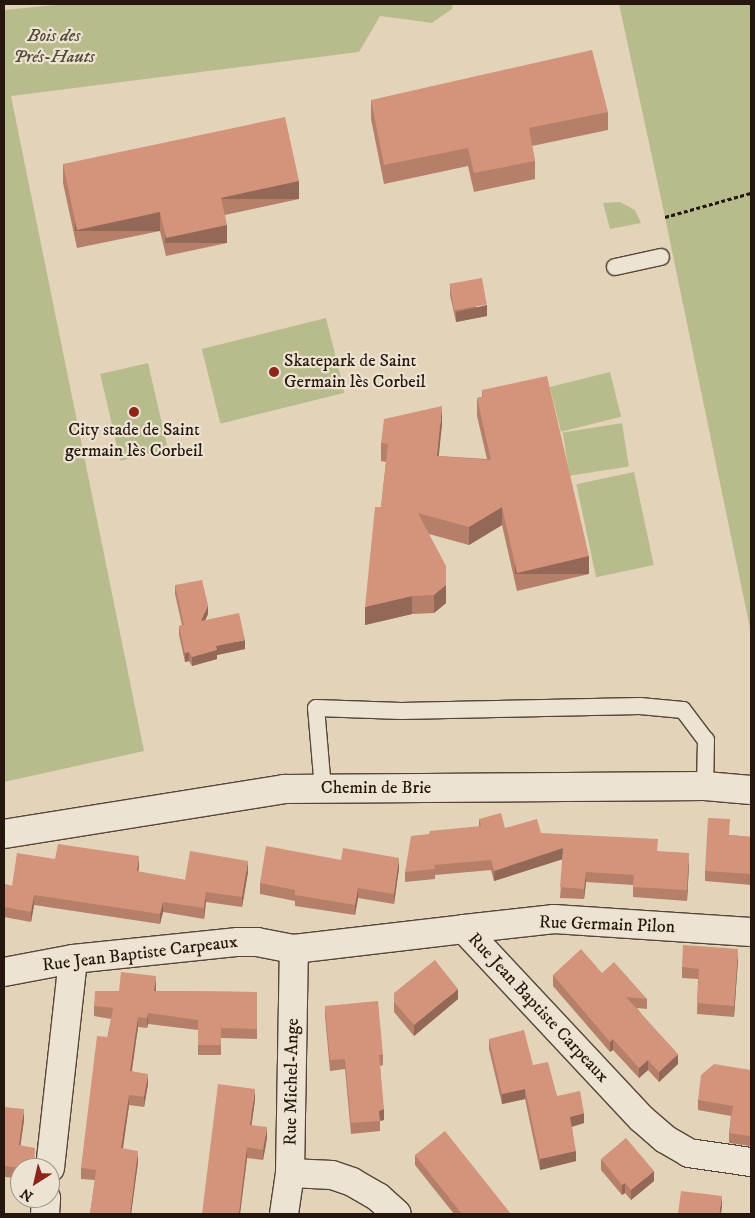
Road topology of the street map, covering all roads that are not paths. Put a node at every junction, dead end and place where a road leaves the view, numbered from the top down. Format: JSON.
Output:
{"nodes":[{"id":1,"x":661,"y":256,"type":"dead end"},
{"id":2,"x":615,"y":267,"type":"dead end"},
{"id":3,"x":705,"y":786,"type":"junction"},
{"id":4,"x":323,"y":789,"type":"junction"},
{"id":5,"x":751,"y":790,"type":"edge"},
{"id":6,"x":4,"y":834,"type":"edge"},
{"id":7,"x":464,"y":929,"type":"junction"},
{"id":8,"x":751,"y":932,"type":"edge"},
{"id":9,"x":294,"y":949,"type":"junction"},
{"id":10,"x":73,"y":958,"type":"junction"},
{"id":11,"x":4,"y":972,"type":"edge"},
{"id":12,"x":51,"y":1158,"type":"edge"},
{"id":13,"x":751,"y":1162,"type":"edge"},
{"id":14,"x":290,"y":1173,"type":"junction"},
{"id":15,"x":284,"y":1214,"type":"edge"},
{"id":16,"x":397,"y":1214,"type":"edge"}],
"edges":[{"from":1,"to":2,"type":"lane"},
{"from":3,"to":4,"type":"street","name":"Chemin de Brie"},
{"from":3,"to":4,"type":"lane"},
{"from":3,"to":5,"type":"street","name":"Chemin de Brie"},
{"from":4,"to":6,"type":"street","name":"Chemin de Brie"},
{"from":7,"to":8,"type":"street","name":"Rue Germain Pilon"},
{"from":7,"to":9,"type":"street","name":"Rue Jean Baptiste Carpeaux"},
{"from":7,"to":13,"type":"street","name":"Rue Jean Baptiste Carpeaux"},
{"from":9,"to":10,"type":"street","name":"Rue Jean Baptiste Carpeaux"},
{"from":9,"to":14,"type":"street","name":"Rue Michel-Ange"},
{"from":10,"to":11,"type":"street","name":"Rue Jean Baptiste Carpeaux"},
{"from":10,"to":12,"type":"street"},
{"from":14,"to":15,"type":"street","name":"Rue Michel-Ange"},
{"from":14,"to":16,"type":"street"}]}
